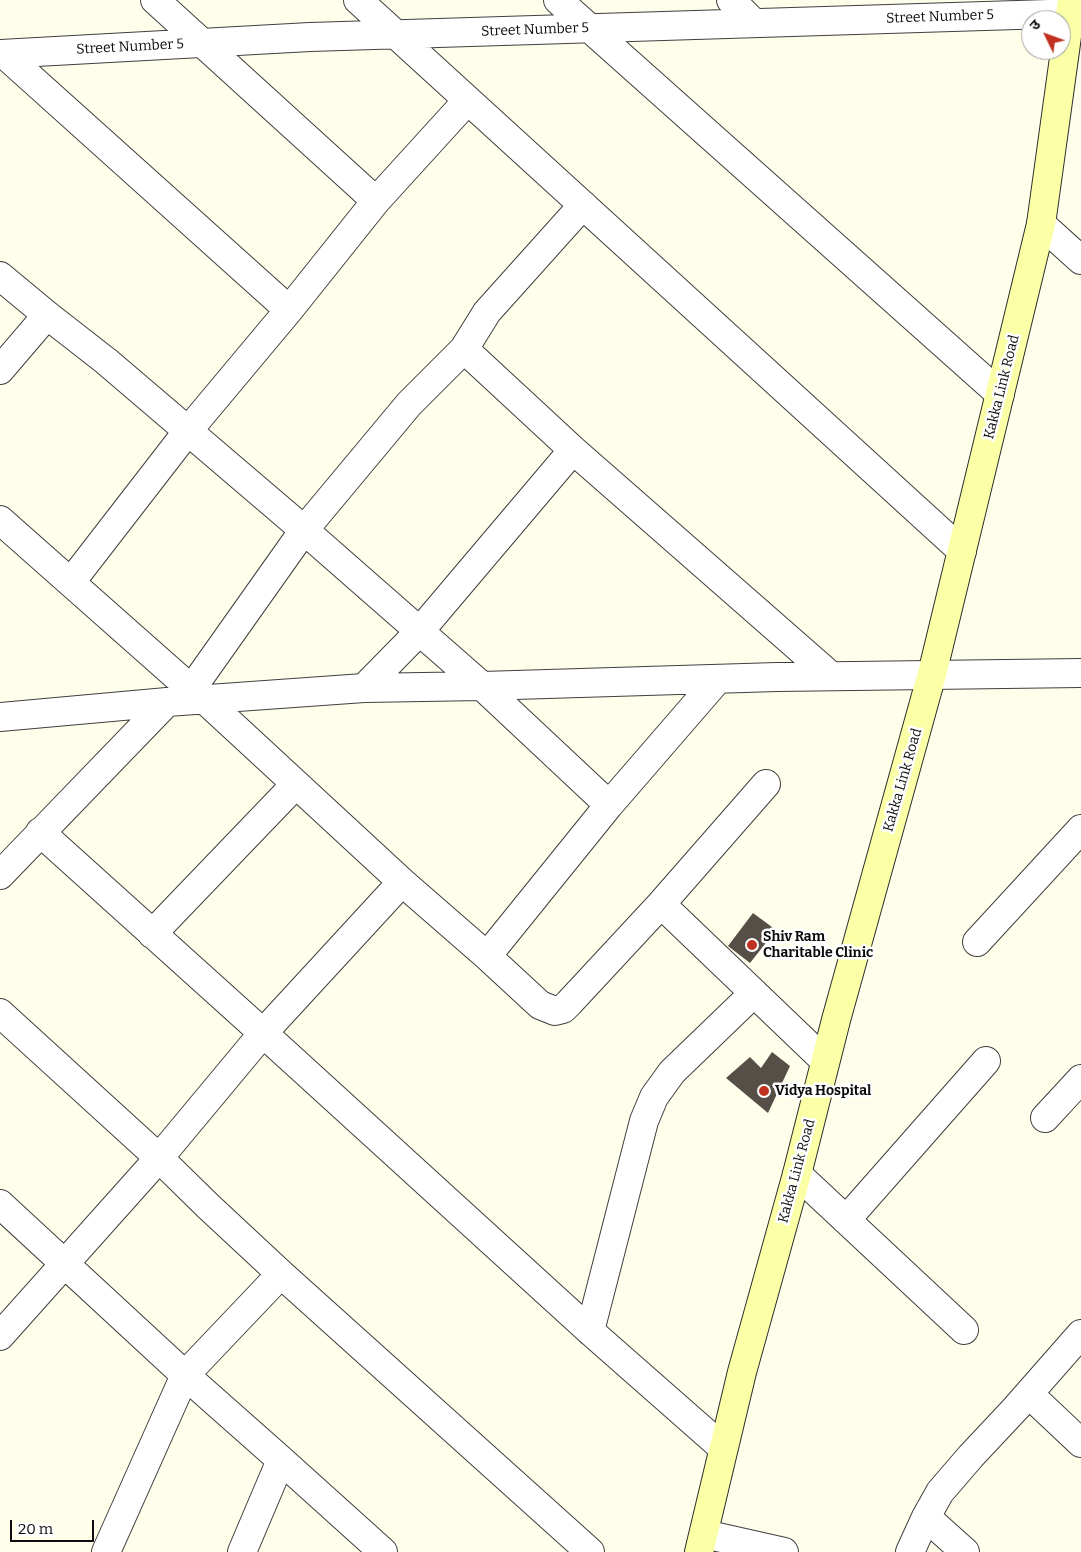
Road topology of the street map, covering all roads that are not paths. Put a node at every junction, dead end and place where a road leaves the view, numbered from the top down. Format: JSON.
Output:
{"nodes":[{"id":1,"x":155,"y":0,"type":"edge"},
{"id":2,"x":358,"y":0,"type":"edge"},
{"id":3,"x":558,"y":0,"type":"edge"},
{"id":4,"x":731,"y":0,"type":"edge"},
{"id":5,"x":1074,"y":8,"type":"edge"},
{"id":6,"x":863,"y":10,"type":"edge"},
{"id":7,"x":754,"y":23,"type":"junction"},
{"id":8,"x":587,"y":28,"type":"junction"},
{"id":9,"x":394,"y":34,"type":"junction"},
{"id":10,"x":203,"y":43,"type":"junction"},
{"id":11,"x":2,"y":54,"type":"edge"},
{"id":12,"x":467,"y":101,"type":"junction"},
{"id":13,"x":376,"y":201,"type":"junction"},
{"id":14,"x":583,"y":206,"type":"junction"},
{"id":15,"x":1041,"y":224,"type":"junction"},
{"id":16,"x":1081,"y":260,"type":"edge"},
{"id":17,"x":0,"y":276,"type":"edge"},
{"id":18,"x":289,"y":310,"type":"junction"},
{"id":19,"x":47,"y":315,"type":"junction"},
{"id":20,"x":464,"y":350,"type":"junction"},
{"id":21,"x":0,"y":370,"type":"edge"},
{"id":22,"x":1000,"y":394,"type":"junction"},
{"id":23,"x":188,"y":432,"type":"junction"},
{"id":24,"x":573,"y":450,"type":"junction"},
{"id":25,"x":0,"y":520,"type":"edge"},
{"id":26,"x":304,"y":530,"type":"junction"},
{"id":27,"x":962,"y":551,"type":"junction"},
{"id":28,"x":70,"y":582,"type":"junction"},
{"id":29,"x":419,"y":632,"type":"junction"},
{"id":30,"x":1081,"y":673,"type":"edge"},
{"id":31,"x":932,"y":674,"type":"junction"},
{"id":32,"x":831,"y":676,"type":"junction"},
{"id":33,"x":718,"y":679,"type":"junction"},
{"id":34,"x":482,"y":686,"type":"junction"},
{"id":35,"x":364,"y":688,"type":"junction"},
{"id":36,"x":186,"y":698,"type":"junction"},
{"id":37,"x":0,"y":717,"type":"edge"},
{"id":38,"x":296,"y":784,"type":"junction"},
{"id":39,"x":766,"y":784,"type":"dead end"},
{"id":40,"x":609,"y":806,"type":"junction"},
{"id":41,"x":1081,"y":829,"type":"edge"},
{"id":42,"x":40,"y":832,"type":"junction"},
{"id":43,"x":0,"y":875,"type":"edge"},
{"id":44,"x":402,"y":882,"type":"junction"},
{"id":45,"x":660,"y":904,"type":"junction"},
{"id":46,"x":152,"y":934,"type":"junction"},
{"id":47,"x":977,"y":942,"type":"dead end"},
{"id":48,"x":487,"y":956,"type":"junction"},
{"id":49,"x":754,"y":993,"type":"junction"},
{"id":50,"x":0,"y":1013,"type":"edge"},
{"id":51,"x":263,"y":1033,"type":"junction"},
{"id":52,"x":986,"y":1061,"type":"dead end"},
{"id":53,"x":825,"y":1062,"type":"junction"},
{"id":54,"x":1081,"y":1079,"type":"edge"},
{"id":55,"x":1045,"y":1118,"type":"dead end"},
{"id":56,"x":159,"y":1158,"type":"junction"},
{"id":57,"x":797,"y":1174,"type":"junction"},
{"id":58,"x":0,"y":1204,"type":"edge"},
{"id":59,"x":846,"y":1220,"type":"junction"},
{"id":60,"x":65,"y":1264,"type":"junction"},
{"id":61,"x":282,"y":1274,"type":"junction"},
{"id":62,"x":964,"y":1330,"type":"dead end"},
{"id":63,"x":590,"y":1331,"type":"junction"},
{"id":64,"x":1081,"y":1334,"type":"edge"},
{"id":65,"x":0,"y":1336,"type":"edge"},
{"id":66,"x":185,"y":1375,"type":"junction"},
{"id":67,"x":1029,"y":1394,"type":"junction"},
{"id":68,"x":1081,"y":1443,"type":"edge"},
{"id":69,"x":723,"y":1448,"type":"junction"},
{"id":70,"x":281,"y":1460,"type":"junction"},
{"id":71,"x":926,"y":1517,"type":"junction"},
{"id":72,"x":702,"y":1543,"type":"edge"},
{"id":73,"x":106,"y":1552,"type":"edge"},
{"id":74,"x":242,"y":1552,"type":"edge"},
{"id":75,"x":383,"y":1552,"type":"edge"},
{"id":76,"x":590,"y":1552,"type":"edge"},
{"id":77,"x":784,"y":1552,"type":"edge"},
{"id":78,"x":910,"y":1552,"type":"edge"},
{"id":79,"x":965,"y":1552,"type":"edge"}],
"edges":[{"from":1,"to":10,"type":"street"},
{"from":2,"to":9,"type":"street"},
{"from":3,"to":8,"type":"street"},
{"from":4,"to":7,"type":"street"},
{"from":5,"to":6,"type":"street","name":"Street Number 5"},
{"from":5,"to":15,"type":"street","name":"Kakka Link Road"},
{"from":6,"to":7,"type":"street","name":"Street Number 5"},
{"from":7,"to":8,"type":"street","name":"Street Number 5"},
{"from":8,"to":9,"type":"street","name":"Street Number 5"},
{"from":8,"to":22,"type":"street"},
{"from":9,"to":10,"type":"street","name":"Street Number 5"},
{"from":9,"to":12,"type":"street"},
{"from":10,"to":11,"type":"street","name":"Street Number 5"},
{"from":10,"to":13,"type":"street"},
{"from":11,"to":18,"type":"street"},
{"from":12,"to":13,"type":"street"},
{"from":12,"to":14,"type":"street"},
{"from":13,"to":18,"type":"street"},
{"from":14,"to":20,"type":"street"},
{"from":14,"to":27,"type":"street"},
{"from":15,"to":16,"type":"street"},
{"from":15,"to":22,"type":"street","name":"Kakka Link Road"},
{"from":17,"to":19,"type":"street"},
{"from":18,"to":23,"type":"street"},
{"from":19,"to":21,"type":"street"},
{"from":19,"to":23,"type":"street"},
{"from":20,"to":24,"type":"street"},
{"from":20,"to":26,"type":"street"},
{"from":22,"to":27,"type":"street","name":"Kakka Link Road"},
{"from":23,"to":26,"type":"street"},
{"from":23,"to":28,"type":"street"},
{"from":24,"to":29,"type":"street"},
{"from":24,"to":32,"type":"street"},
{"from":25,"to":28,"type":"street"},
{"from":26,"to":29,"type":"street"},
{"from":26,"to":36,"type":"street"},
{"from":27,"to":31,"type":"street","name":"Kakka Link Road"},
{"from":28,"to":36,"type":"street"},
{"from":29,"to":34,"type":"street"},
{"from":29,"to":35,"type":"street"},
{"from":30,"to":31,"type":"street"},
{"from":31,"to":32,"type":"street"},
{"from":31,"to":53,"type":"street","name":"Kakka Link Road"},
{"from":32,"to":33,"type":"street"},
{"from":33,"to":34,"type":"street"},
{"from":33,"to":40,"type":"street"},
{"from":34,"to":35,"type":"street"},
{"from":34,"to":40,"type":"street"},
{"from":35,"to":36,"type":"street"},
{"from":36,"to":37,"type":"street"},
{"from":36,"to":38,"type":"street"},
{"from":36,"to":42,"type":"street"},
{"from":38,"to":44,"type":"street"},
{"from":38,"to":46,"type":"street"},
{"from":39,"to":45,"type":"street"},
{"from":40,"to":48,"type":"street"},
{"from":41,"to":47,"type":"street"},
{"from":42,"to":43,"type":"street"},
{"from":42,"to":46,"type":"street"},
{"from":44,"to":48,"type":"street"},
{"from":44,"to":51,"type":"street"},
{"from":45,"to":48,"type":"street"},
{"from":45,"to":49,"type":"street"},
{"from":46,"to":51,"type":"street"},
{"from":49,"to":53,"type":"street"},
{"from":49,"to":63,"type":"street"},
{"from":50,"to":56,"type":"street"},
{"from":51,"to":56,"type":"street"},
{"from":51,"to":63,"type":"street"},
{"from":52,"to":59,"type":"street"},
{"from":53,"to":57,"type":"street","name":"Kakka Link Road"},
{"from":54,"to":55,"type":"street"},
{"from":56,"to":60,"type":"street"},
{"from":56,"to":61,"type":"street"},
{"from":57,"to":59,"type":"street"},
{"from":57,"to":69,"type":"street","name":"Kakka Link Road"},
{"from":58,"to":60,"type":"street"},
{"from":59,"to":62,"type":"street"},
{"from":60,"to":65,"type":"street"},
{"from":60,"to":66,"type":"street"},
{"from":61,"to":66,"type":"street"},
{"from":61,"to":76,"type":"street"},
{"from":63,"to":69,"type":"street"},
{"from":64,"to":67,"type":"street"},
{"from":66,"to":70,"type":"street"},
{"from":66,"to":73,"type":"street"},
{"from":67,"to":68,"type":"street"},
{"from":67,"to":71,"type":"street"},
{"from":69,"to":72,"type":"street","name":"Kakka Link Road"},
{"from":70,"to":74,"type":"street"},
{"from":70,"to":75,"type":"street"},
{"from":71,"to":78,"type":"street"},
{"from":71,"to":79,"type":"street"},
{"from":72,"to":77,"type":"street"}]}
